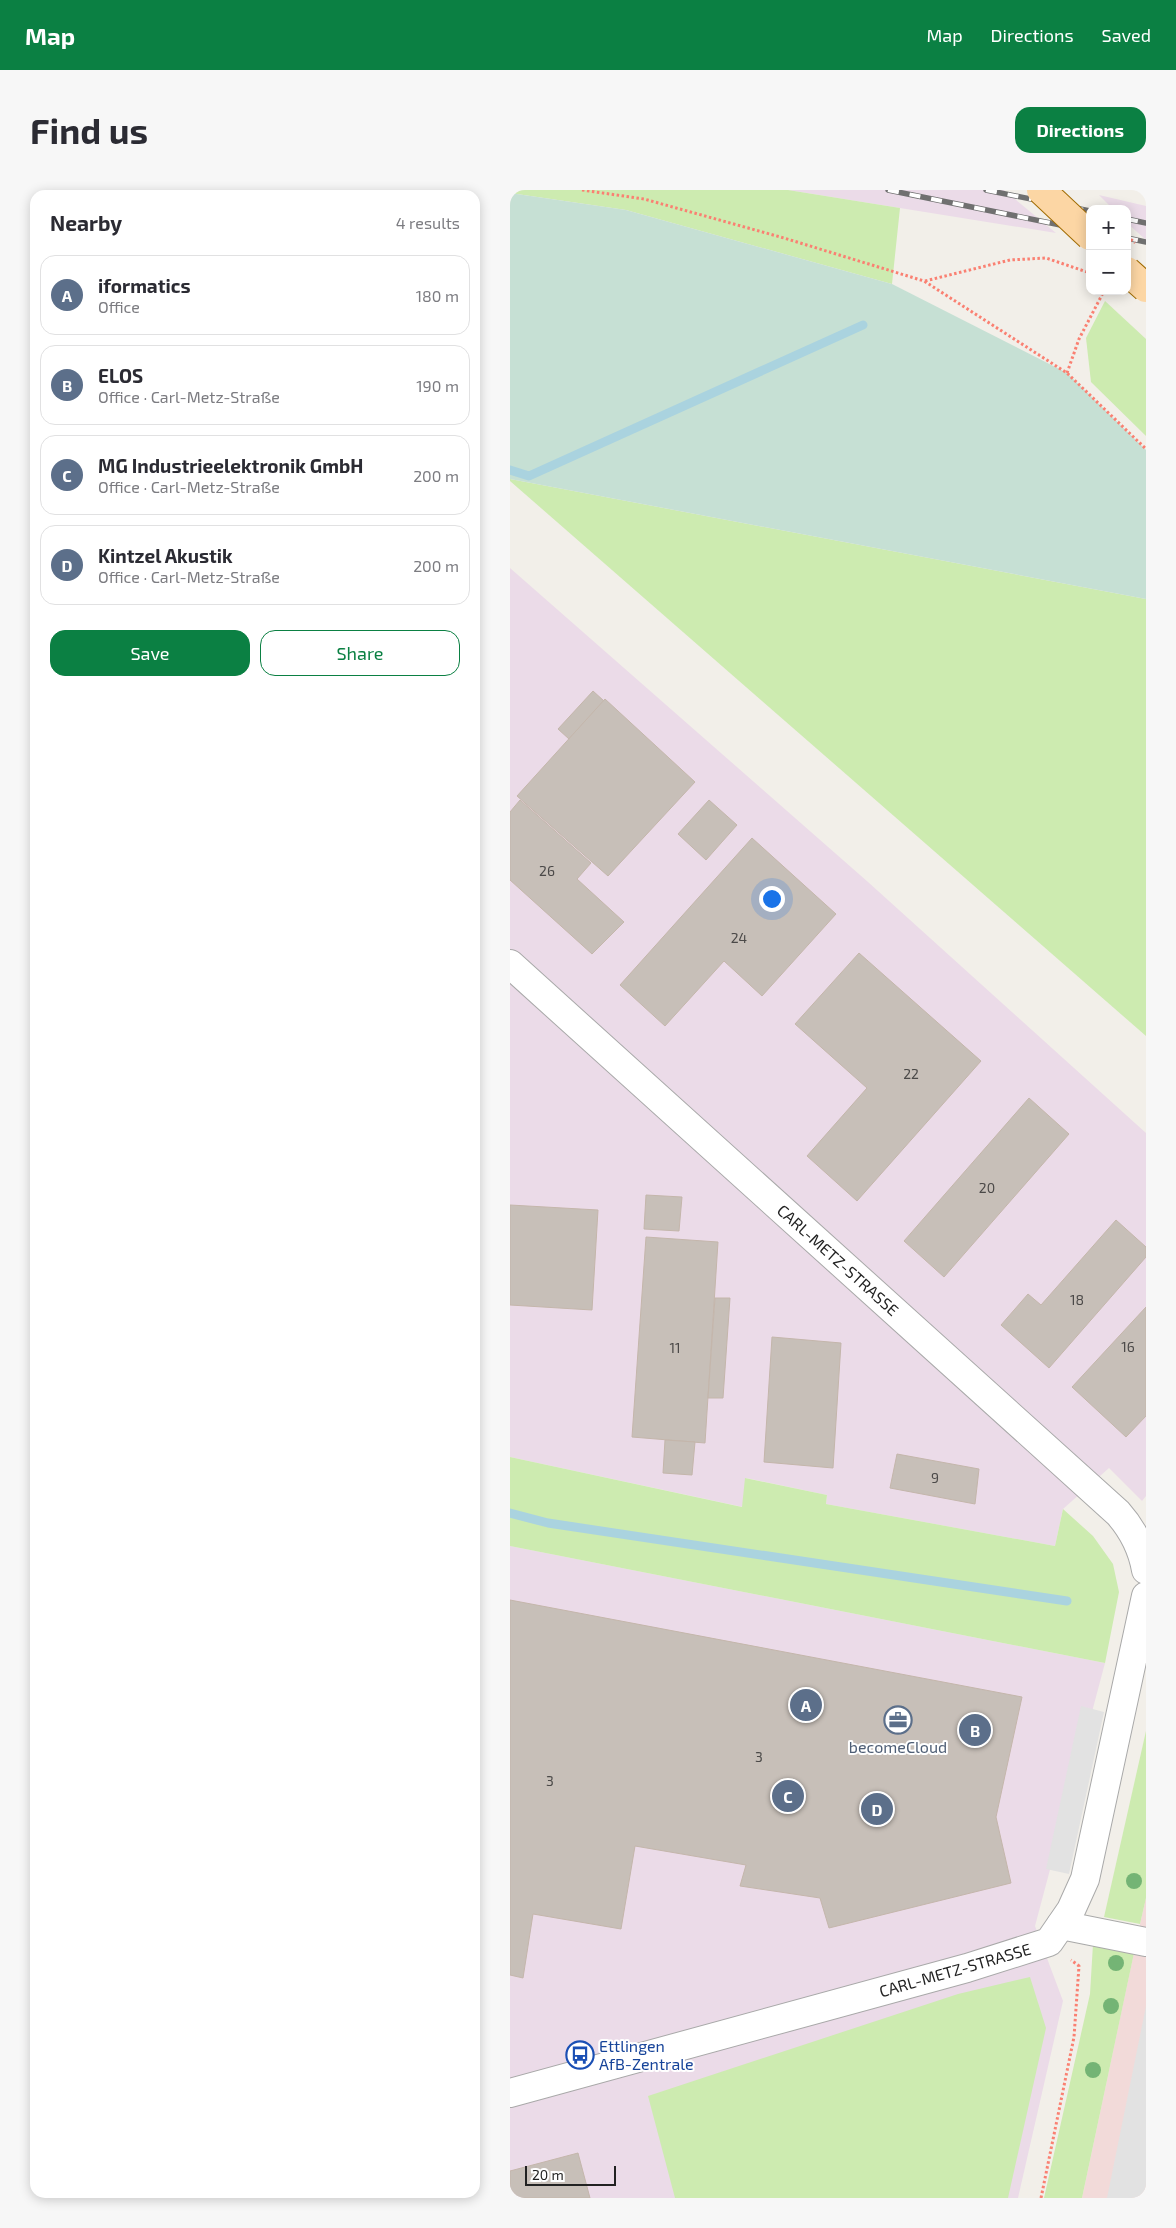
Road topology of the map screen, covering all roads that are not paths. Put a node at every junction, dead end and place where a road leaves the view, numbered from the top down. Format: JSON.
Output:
{"nodes":[{"id":1,"x":1041,"y":190,"type":"edge"},
{"id":2,"x":1086,"y":232,"type":"edge"},
{"id":3,"x":1131,"y":275,"type":"edge"},
{"id":4,"x":1146,"y":288,"type":"edge"},
{"id":5,"x":510,"y":964,"type":"edge"},
{"id":6,"x":1146,"y":1570,"type":"edge"},
{"id":7,"x":1146,"y":1596,"type":"edge"},
{"id":8,"x":1055,"y":1934,"type":"junction"},
{"id":9,"x":1146,"y":1942,"type":"edge"},
{"id":10,"x":510,"y":2093,"type":"edge"}],
"edges":[{"from":1,"to":2,"type":"main road","bridge":true},
{"from":3,"to":4,"type":"main road","bridge":true},
{"from":5,"to":6,"type":"street","name":"CARL-METZ-STRASSE"},
{"from":7,"to":8,"type":"street"},
{"from":8,"to":9,"type":"street"},
{"from":8,"to":10,"type":"street","name":"CARL-METZ-STRASSE"}]}
